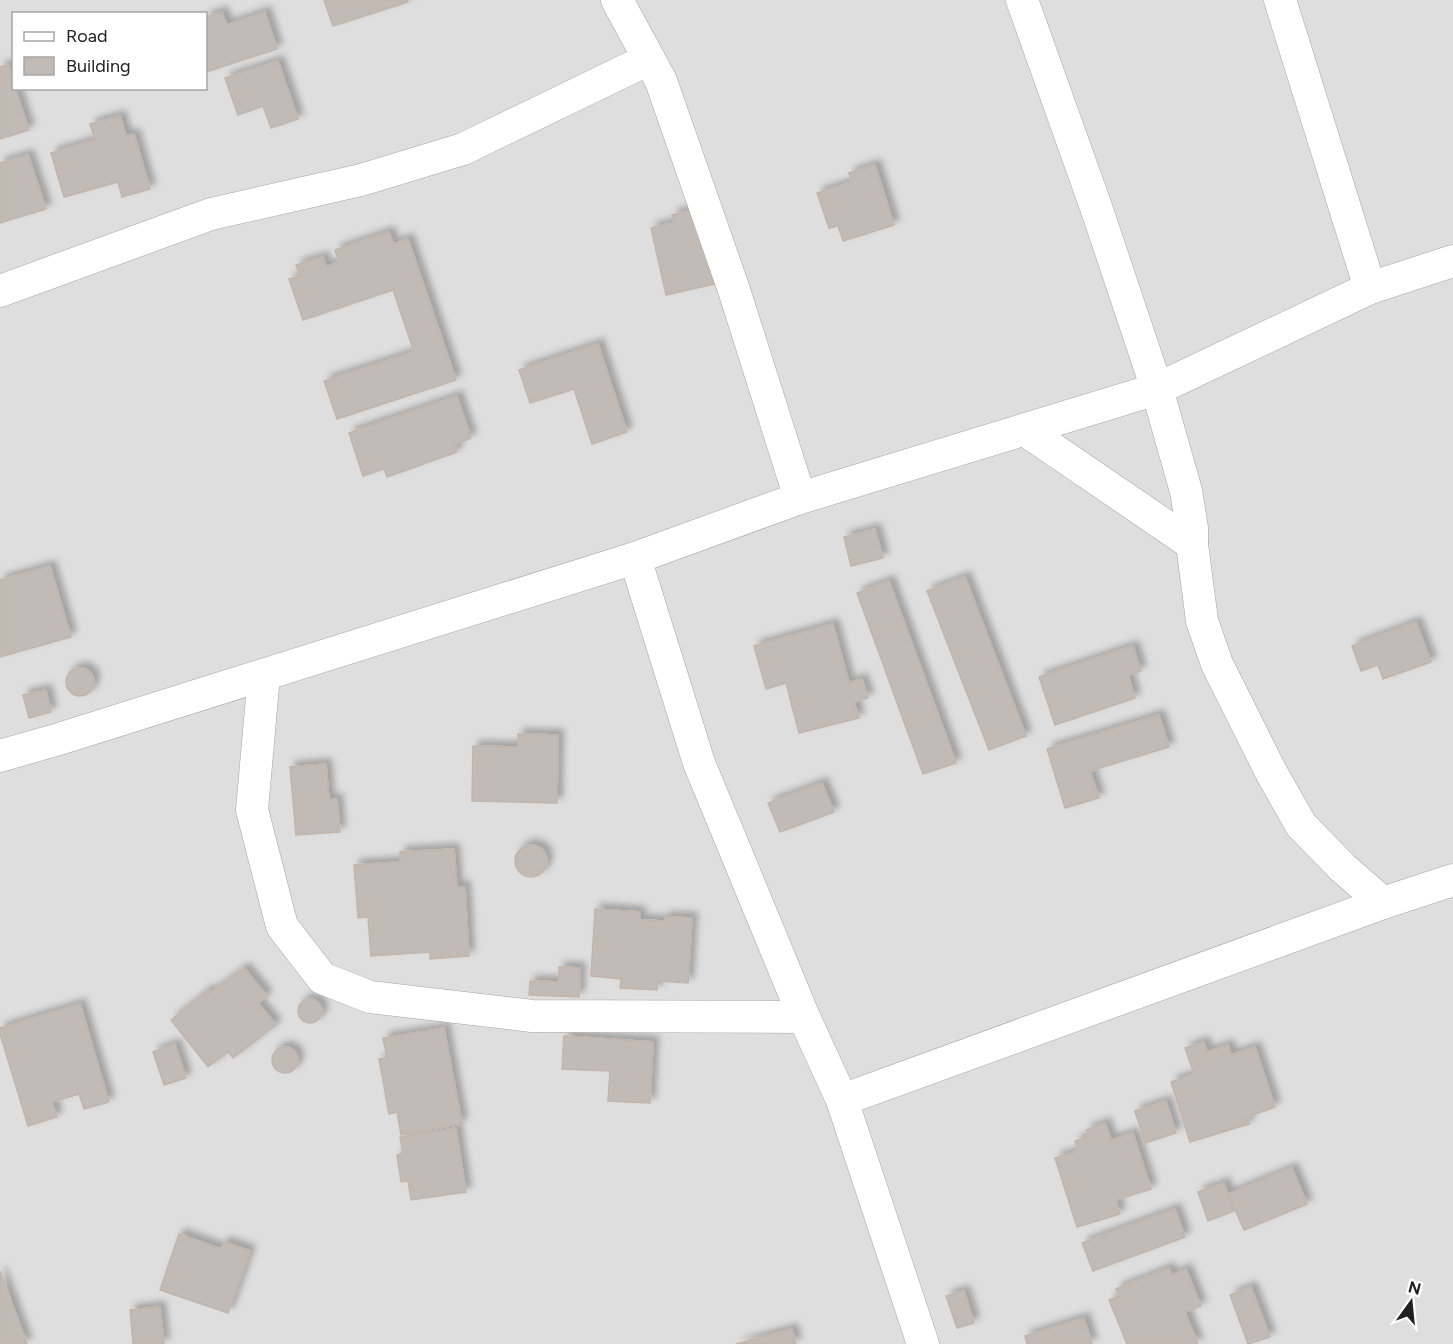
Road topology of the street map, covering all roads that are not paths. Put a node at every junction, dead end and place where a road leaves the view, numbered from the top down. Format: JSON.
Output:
{"nodes":[{"id":1,"x":617,"y":0,"type":"edge"},
{"id":2,"x":1022,"y":0,"type":"edge"},
{"id":3,"x":1280,"y":0,"type":"edge"},
{"id":4,"x":649,"y":59,"type":"junction"},
{"id":5,"x":1453,"y":261,"type":"edge"},
{"id":6,"x":1370,"y":288,"type":"junction"},
{"id":7,"x":0,"y":291,"type":"edge"},
{"id":8,"x":1157,"y":389,"type":"junction"},
{"id":9,"x":1025,"y":430,"type":"junction"},
{"id":10,"x":800,"y":498,"type":"junction"},
{"id":11,"x":1192,"y":544,"type":"junction"},
{"id":12,"x":635,"y":558,"type":"junction"},
{"id":13,"x":264,"y":675,"type":"junction"},
{"id":14,"x":0,"y":756,"type":"edge"},
{"id":15,"x":1453,"y":880,"type":"edge"},
{"id":16,"x":1383,"y":903,"type":"junction"},
{"id":17,"x":804,"y":1017,"type":"junction"},
{"id":18,"x":842,"y":1100,"type":"junction"},
{"id":19,"x":923,"y":1344,"type":"edge"}],
"edges":[{"from":1,"to":4,"type":"street"},
{"from":2,"to":8,"type":"street"},
{"from":3,"to":6,"type":"street"},
{"from":4,"to":7,"type":"street"},
{"from":4,"to":10,"type":"street"},
{"from":5,"to":6,"type":"street"},
{"from":6,"to":8,"type":"street"},
{"from":8,"to":9,"type":"street"},
{"from":8,"to":11,"type":"street"},
{"from":9,"to":10,"type":"street"},
{"from":9,"to":11,"type":"street"},
{"from":10,"to":12,"type":"street"},
{"from":11,"to":16,"type":"street"},
{"from":12,"to":13,"type":"street"},
{"from":12,"to":17,"type":"street"},
{"from":13,"to":14,"type":"street"},
{"from":13,"to":17,"type":"street"},
{"from":15,"to":16,"type":"street"},
{"from":16,"to":18,"type":"street"},
{"from":17,"to":18,"type":"street"},
{"from":18,"to":19,"type":"street"}]}
